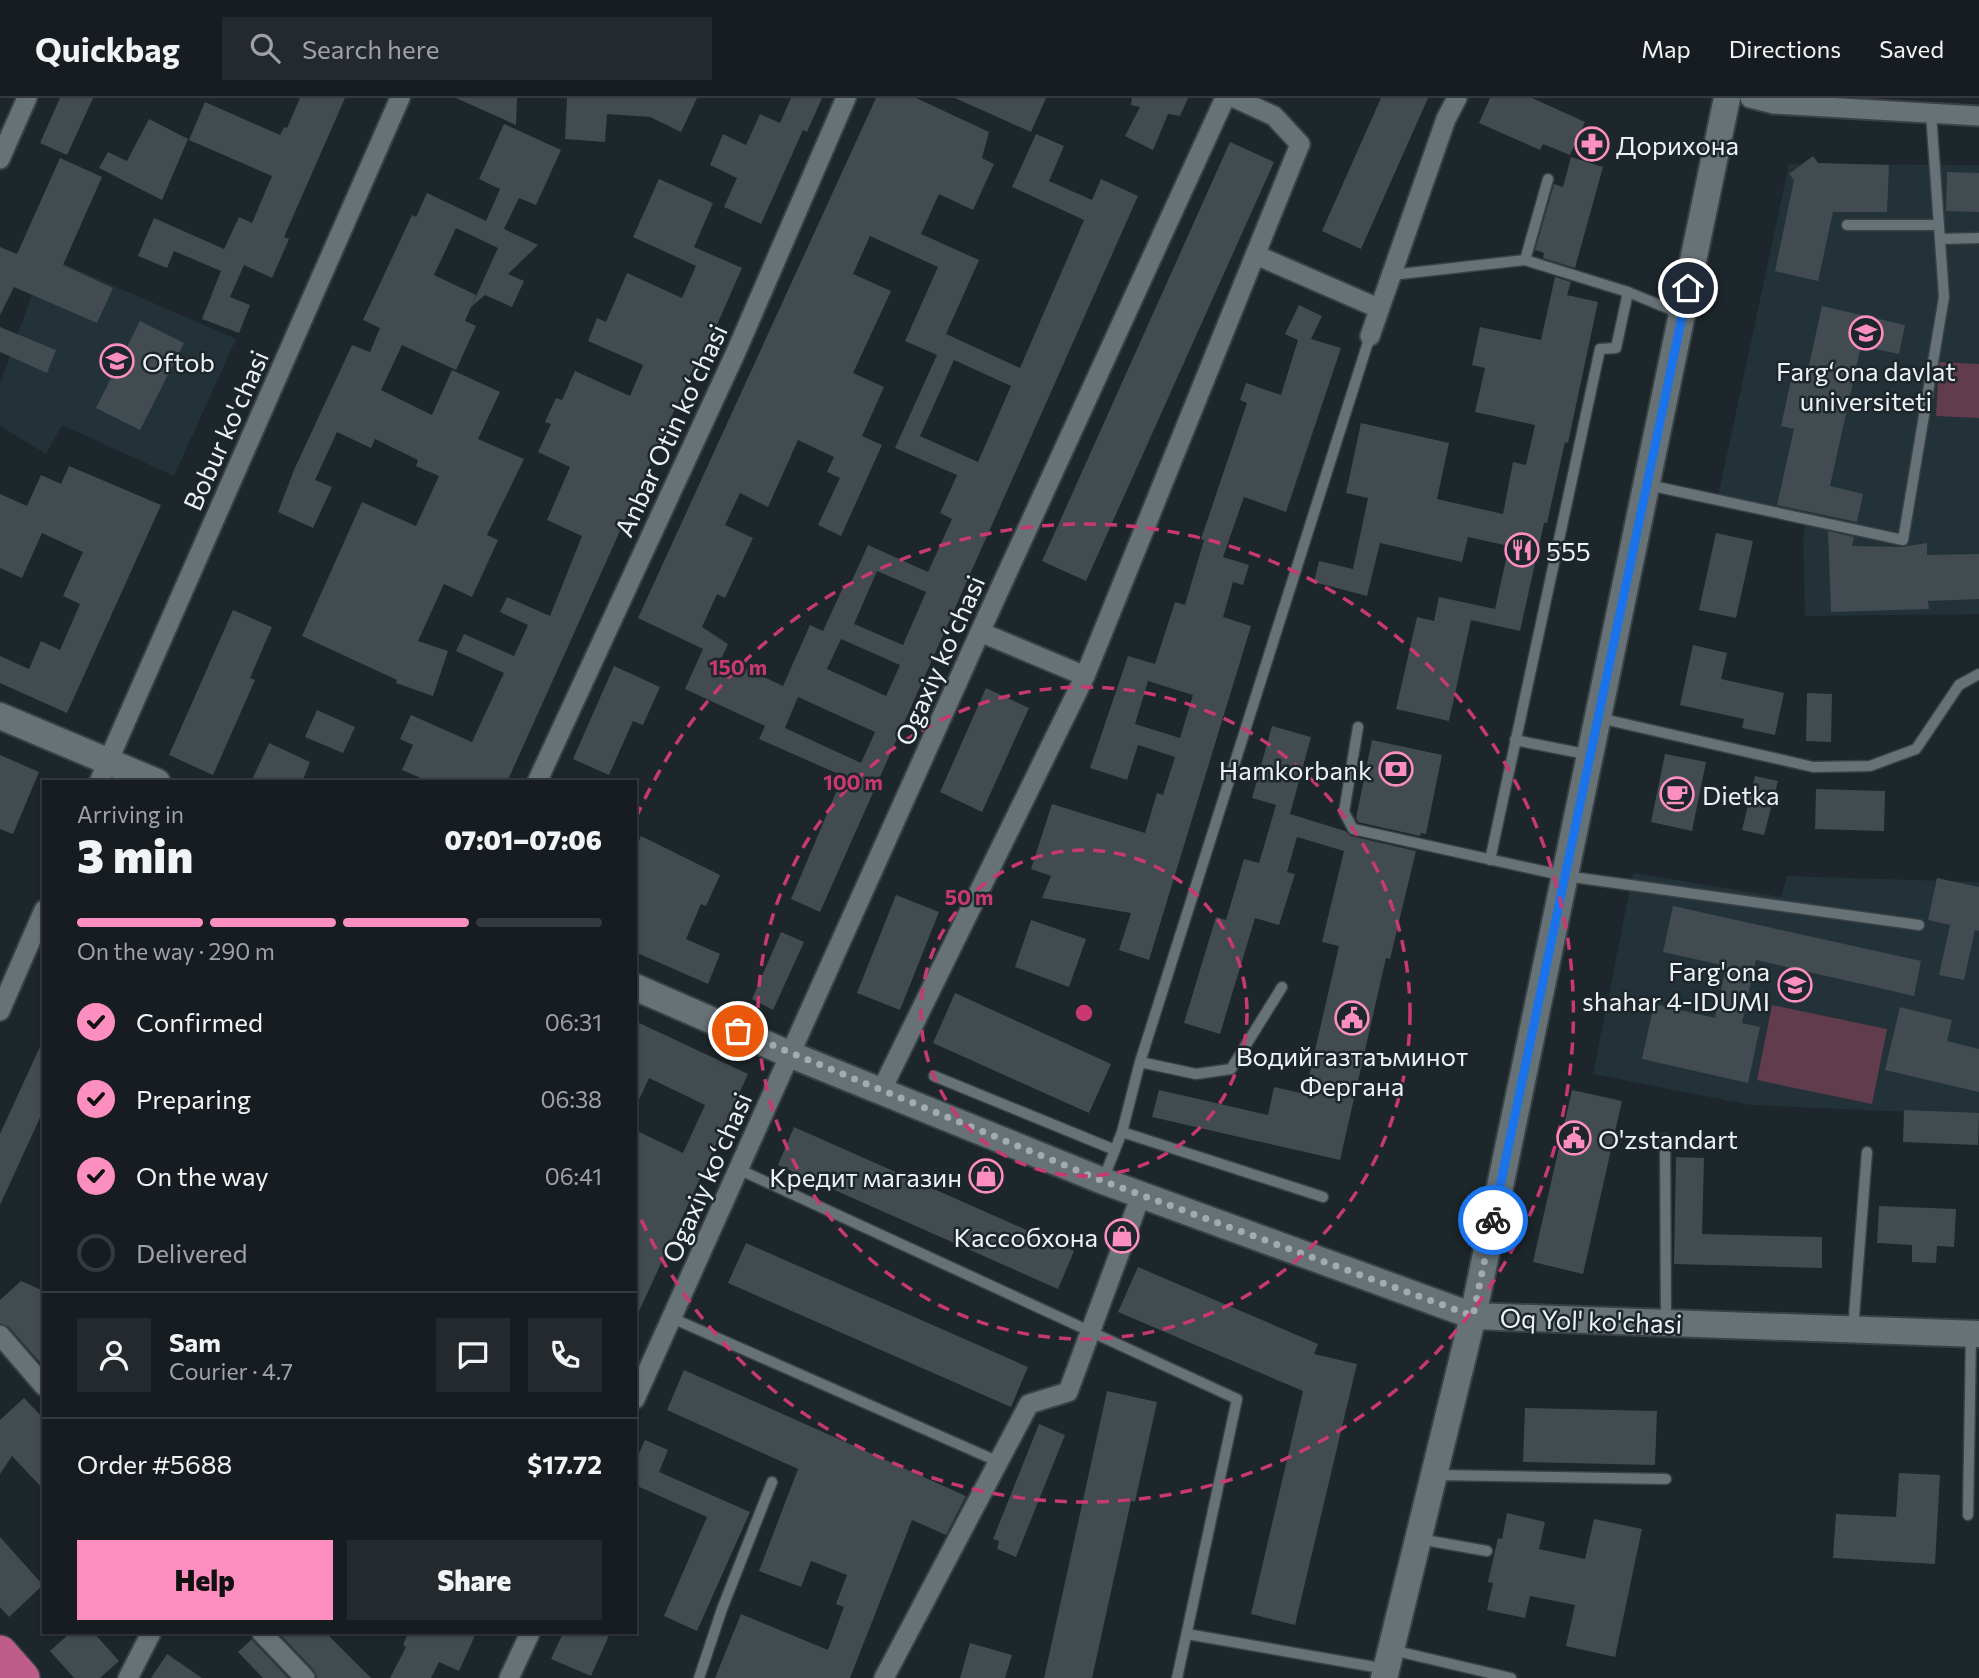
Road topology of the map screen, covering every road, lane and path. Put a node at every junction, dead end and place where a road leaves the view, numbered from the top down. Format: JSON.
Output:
{"nodes":[{"id":1,"x":27,"y":98,"type":"edge"},
{"id":2,"x":400,"y":98,"type":"edge"},
{"id":3,"x":846,"y":98,"type":"edge"},
{"id":4,"x":1225,"y":98,"type":"edge"},
{"id":5,"x":1235,"y":98,"type":"edge"},
{"id":6,"x":1457,"y":98,"type":"edge"},
{"id":7,"x":1727,"y":98,"type":"edge"},
{"id":8,"x":1750,"y":98,"type":"edge"},
{"id":9,"x":1931,"y":113,"type":"junction"},
{"id":10,"x":1979,"y":116,"type":"edge"},
{"id":11,"x":0,"y":159,"type":"edge"},
{"id":12,"x":1548,"y":179,"type":"dead end"},
{"id":13,"x":1847,"y":225,"type":"dead end"},
{"id":14,"x":1938,"y":225,"type":"junction"},
{"id":15,"x":1979,"y":238,"type":"edge"},
{"id":16,"x":1940,"y":240,"type":"junction"},
{"id":17,"x":1256,"y":255,"type":"junction"},
{"id":18,"x":1525,"y":260,"type":"junction"},
{"id":19,"x":1391,"y":275,"type":"junction"},
{"id":20,"x":1628,"y":292,"type":"junction"},
{"id":21,"x":1378,"y":308,"type":"junction"},
{"id":22,"x":1683,"y":315,"type":"junction"},
{"id":23,"x":1370,"y":336,"type":"joint"},
{"id":24,"x":1647,"y":485,"type":"junction"},
{"id":25,"x":980,"y":632,"type":"junction"},
{"id":26,"x":1979,"y":674,"type":"edge"},
{"id":27,"x":1086,"y":676,"type":"junction"},
{"id":28,"x":0,"y":716,"type":"edge"},
{"id":29,"x":1598,"y":718,"type":"junction"},
{"id":30,"x":1358,"y":727,"type":"dead end"},
{"id":31,"x":1515,"y":740,"type":"junction"},
{"id":32,"x":1590,"y":756,"type":"junction"},
{"id":33,"x":104,"y":772,"type":"edge"},
{"id":34,"x":146,"y":780,"type":"edge"},
{"id":35,"x":538,"y":780,"type":"edge"},
{"id":36,"x":1490,"y":860,"type":"junction"},
{"id":37,"x":1565,"y":876,"type":"junction"},
{"id":38,"x":42,"y":915,"type":"edge"},
{"id":39,"x":1919,"y":925,"type":"dead end"},
{"id":40,"x":1282,"y":987,"type":"dead end"},
{"id":41,"x":637,"y":988,"type":"edge"},
{"id":42,"x":0,"y":1011,"type":"edge"},
{"id":43,"x":789,"y":1054,"type":"junction"},
{"id":44,"x":1140,"y":1062,"type":"junction"},
{"id":45,"x":934,"y":1076,"type":"dead end"},
{"id":46,"x":881,"y":1091,"type":"junction"},
{"id":47,"x":1122,"y":1132,"type":"junction"},
{"id":48,"x":1665,"y":1139,"type":"dead end"},
{"id":49,"x":1115,"y":1150,"type":"junction"},
{"id":50,"x":1867,"y":1152,"type":"dead end"},
{"id":51,"x":738,"y":1169,"type":"junction"},
{"id":52,"x":1103,"y":1181,"type":"junction"},
{"id":53,"x":1141,"y":1195,"type":"junction"},
{"id":54,"x":1323,"y":1197,"type":"dead end"},
{"id":55,"x":1473,"y":1316,"type":"junction"},
{"id":56,"x":672,"y":1318,"type":"junction"},
{"id":57,"x":1666,"y":1323,"type":"junction"},
{"id":58,"x":1853,"y":1329,"type":"junction"},
{"id":59,"x":1091,"y":1331,"type":"junction"},
{"id":60,"x":1975,"y":1333,"type":"edge"},
{"id":61,"x":0,"y":1335,"type":"edge"},
{"id":62,"x":42,"y":1384,"type":"edge"},
{"id":63,"x":637,"y":1395,"type":"edge"},
{"id":64,"x":1976,"y":1415,"type":"edge"},
{"id":65,"x":999,"y":1462,"type":"junction"},
{"id":66,"x":1434,"y":1475,"type":"junction"},
{"id":67,"x":1666,"y":1479,"type":"dead end"},
{"id":68,"x":772,"y":1482,"type":"dead end"},
{"id":69,"x":1968,"y":1515,"type":"dead end"},
{"id":70,"x":1418,"y":1539,"type":"junction"},
{"id":71,"x":1487,"y":1551,"type":"dead end"},
{"id":72,"x":150,"y":1634,"type":"edge"},
{"id":73,"x":263,"y":1634,"type":"edge"},
{"id":74,"x":530,"y":1634,"type":"edge"},
{"id":75,"x":1186,"y":1634,"type":"junction"},
{"id":76,"x":0,"y":1653,"type":"edge"},
{"id":77,"x":1387,"y":1665,"type":"edge"},
{"id":78,"x":22,"y":1678,"type":"edge"},
{"id":79,"x":128,"y":1678,"type":"edge"},
{"id":80,"x":305,"y":1678,"type":"edge"},
{"id":81,"x":509,"y":1678,"type":"edge"},
{"id":82,"x":699,"y":1678,"type":"edge"},
{"id":83,"x":884,"y":1678,"type":"edge"},
{"id":84,"x":1177,"y":1678,"type":"edge"},
{"id":85,"x":1511,"y":1678,"type":"edge"}],
"edges":[{"from":1,"to":11,"type":"street"},
{"from":2,"to":33,"type":"street","name":"Bobur ko'chasi"},
{"from":3,"to":35,"type":"street","name":"Anbar Otin koʻchasi"},
{"from":4,"to":25,"type":"street","name":"Ogaxiy koʻchasi"},
{"from":5,"to":17,"type":"street"},
{"from":6,"to":19,"type":"street"},
{"from":7,"to":22,"type":"street"},
{"from":8,"to":9,"type":"street"},
{"from":9,"to":10,"type":"street"},
{"from":9,"to":14,"type":"lane"},
{"from":12,"to":18,"type":"lane"},
{"from":13,"to":14,"type":"lane"},
{"from":14,"to":16,"type":"lane"},
{"from":15,"to":16,"type":"lane"},
{"from":16,"to":24,"type":"lane"},
{"from":17,"to":21,"type":"street"},
{"from":17,"to":27,"type":"street"},
{"from":18,"to":19,"type":"lane"},
{"from":18,"to":20,"type":"lane"},
{"from":19,"to":21,"type":"street"},
{"from":20,"to":22,"type":"lane"},
{"from":20,"to":31,"type":"lane"},
{"from":21,"to":23,"type":"street"},
{"from":22,"to":24,"type":"street"},
{"from":23,"to":44,"type":"lane"},
{"from":24,"to":29,"type":"street"},
{"from":25,"to":27,"type":"street"},
{"from":25,"to":43,"type":"street","name":"Ogaxiy koʻchasi"},
{"from":26,"to":29,"type":"lane"},
{"from":27,"to":46,"type":"street"},
{"from":28,"to":33,"type":"street"},
{"from":29,"to":32,"type":"street"},
{"from":30,"to":36,"type":"lane"},
{"from":31,"to":32,"type":"lane"},
{"from":31,"to":36,"type":"lane"},
{"from":32,"to":37,"type":"street"},
{"from":33,"to":34,"type":"street"},
{"from":36,"to":37,"type":"lane"},
{"from":37,"to":39,"type":"lane"},
{"from":37,"to":55,"type":"street"},
{"from":38,"to":42,"type":"street"},
{"from":40,"to":44,"type":"lane"},
{"from":41,"to":43,"type":"street","name":"Oq Yol' ko'chasi"},
{"from":43,"to":46,"type":"street","name":"Oq Yol' ko'chasi"},
{"from":43,"to":51,"type":"street","name":"Ogaxiy koʻchasi"},
{"from":44,"to":47,"type":"lane"},
{"from":45,"to":49,"type":"lane"},
{"from":46,"to":52,"type":"street","name":"Oq Yol' ko'chasi"},
{"from":47,"to":49,"type":"lane"},
{"from":47,"to":54,"type":"lane"},
{"from":48,"to":57,"type":"lane"},
{"from":49,"to":52,"type":"lane"},
{"from":50,"to":58,"type":"lane"},
{"from":51,"to":56,"type":"street","name":"Ogaxiy koʻchasi"},
{"from":51,"to":59,"type":"lane"},
{"from":52,"to":53,"type":"street","name":"Oq Yol' ko'chasi"},
{"from":53,"to":55,"type":"street","name":"Oq Yol' ko'chasi"},
{"from":53,"to":59,"type":"street"},
{"from":55,"to":57,"type":"street","name":"Oq Yol' ko'chasi"},
{"from":55,"to":66,"type":"street"},
{"from":56,"to":63,"type":"street","name":"Ogaxiy koʻchasi"},
{"from":56,"to":65,"type":"lane"},
{"from":57,"to":58,"type":"street","name":"Oq Yol' ko'chasi"},
{"from":58,"to":60,"type":"street","name":"Oq Yol' ko'chasi"},
{"from":59,"to":65,"type":"street"},
{"from":59,"to":75,"type":"lane"},
{"from":60,"to":64,"type":"lane"},
{"from":61,"to":62,"type":"street"},
{"from":64,"to":69,"type":"lane"},
{"from":65,"to":83,"type":"street"},
{"from":66,"to":67,"type":"lane"},
{"from":66,"to":70,"type":"street"},
{"from":68,"to":82,"type":"lane"},
{"from":70,"to":71,"type":"lane"},
{"from":70,"to":77,"type":"street"},
{"from":72,"to":79,"type":"street"},
{"from":73,"to":80,"type":"street"},
{"from":74,"to":81,"type":"street"},
{"from":75,"to":77,"type":"lane"},
{"from":75,"to":84,"type":"lane"},
{"from":76,"to":78,"type":"highway"},
{"from":77,"to":85,"type":"lane"}]}
